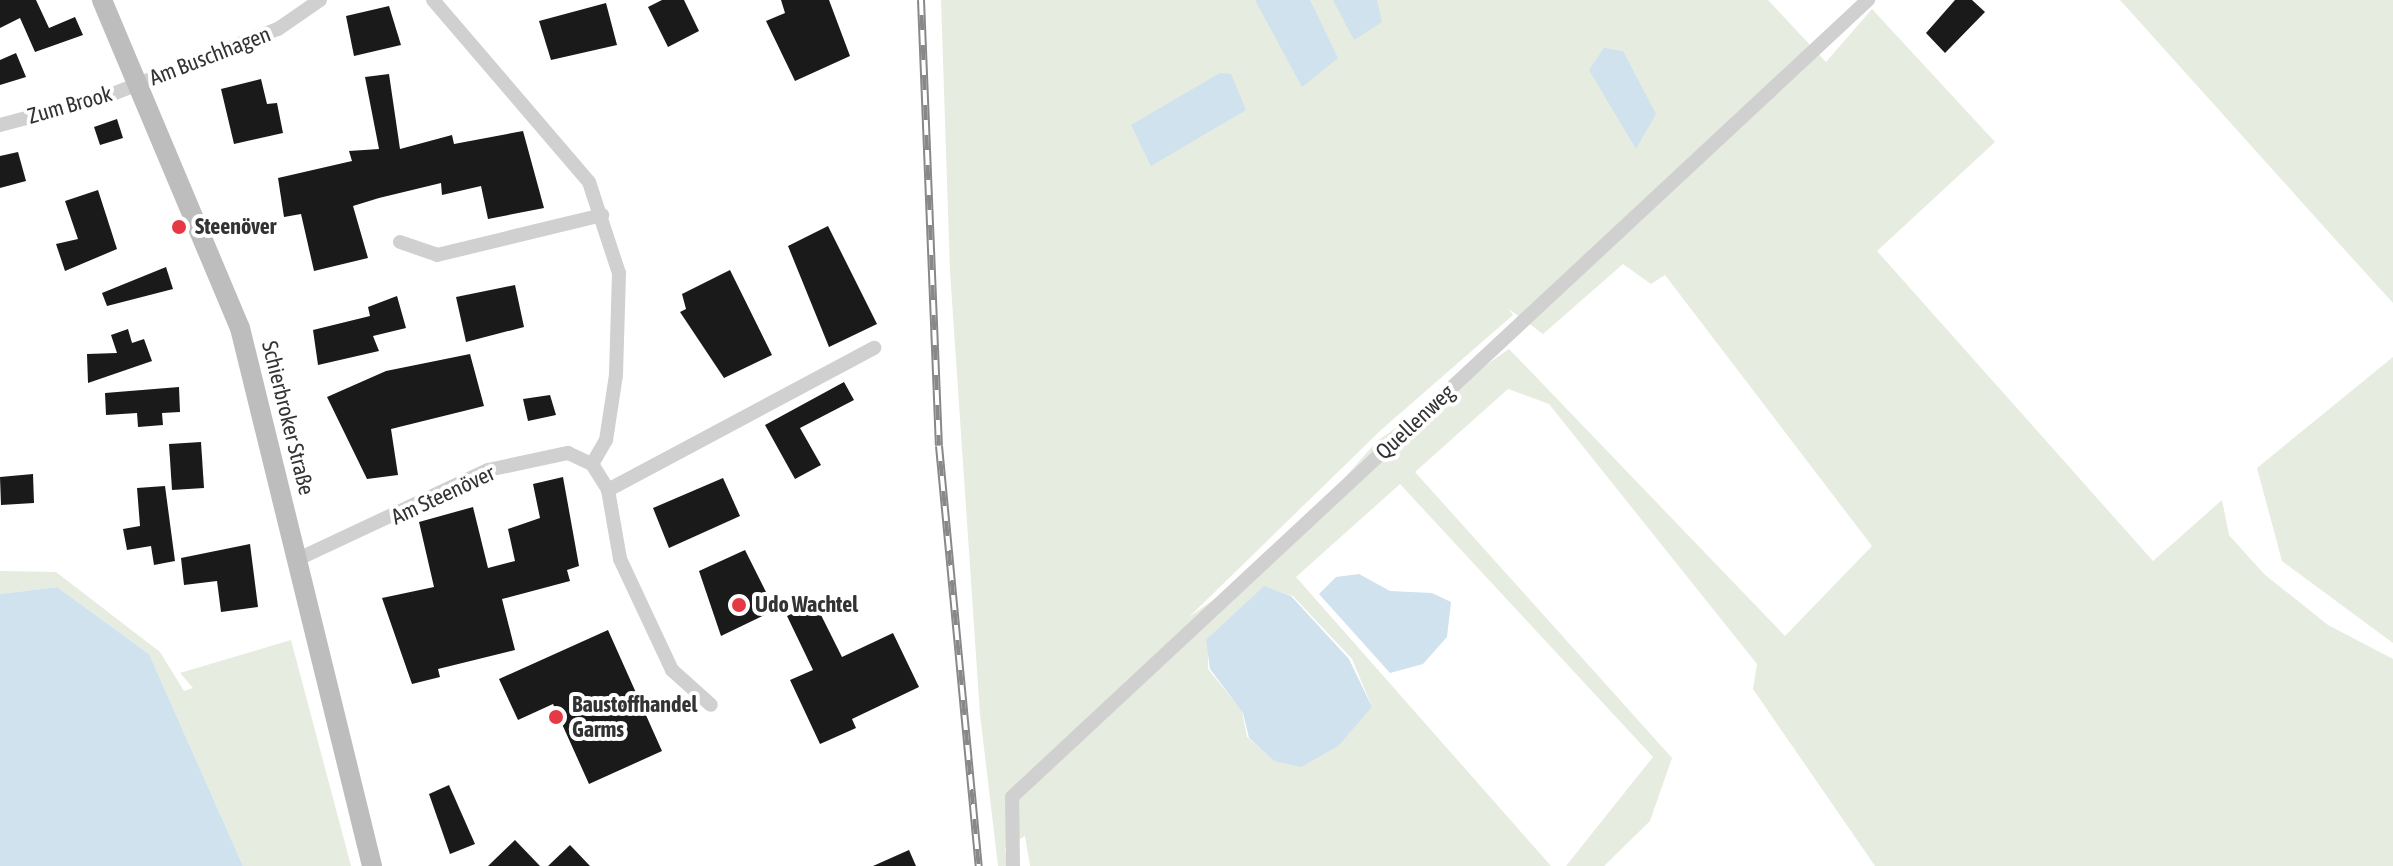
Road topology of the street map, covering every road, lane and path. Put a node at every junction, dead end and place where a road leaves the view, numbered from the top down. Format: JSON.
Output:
{"nodes":[{"id":1,"x":102,"y":0,"type":"edge"},
{"id":2,"x":320,"y":0,"type":"edge"},
{"id":3,"x":433,"y":0,"type":"edge"},
{"id":4,"x":1868,"y":0,"type":"edge"},
{"id":5,"x":139,"y":84,"type":"junction"},
{"id":6,"x":0,"y":125,"type":"edge"},
{"id":7,"x":602,"y":215,"type":"junction"},
{"id":8,"x":400,"y":242,"type":"dead end"},
{"id":9,"x":874,"y":348,"type":"dead end"},
{"id":10,"x":592,"y":464,"type":"junction"},
{"id":11,"x":608,"y":490,"type":"junction"},
{"id":12,"x":298,"y":559,"type":"junction"},
{"id":13,"x":711,"y":705,"type":"dead end"},
{"id":14,"x":372,"y":866,"type":"edge"},
{"id":15,"x":1013,"y":866,"type":"edge"}],
"edges":[{"from":1,"to":5,"type":"main road","name":"Schierbroker Straße"},
{"from":2,"to":5,"type":"street","name":"Am Buschhagen"},
{"from":3,"to":7,"type":"street"},
{"from":4,"to":15,"type":"street","name":"Quellenweg"},
{"from":5,"to":6,"type":"street","name":"Zum Brook"},
{"from":5,"to":12,"type":"main road","name":"Schierbroker Straße"},
{"from":7,"to":8,"type":"street"},
{"from":7,"to":10,"type":"street"},
{"from":9,"to":11,"type":"street"},
{"from":10,"to":11,"type":"street"},
{"from":10,"to":12,"type":"street","name":"Am Steenöver"},
{"from":11,"to":13,"type":"street"},
{"from":12,"to":14,"type":"main road","name":"Schierbroker Straße"}]}
